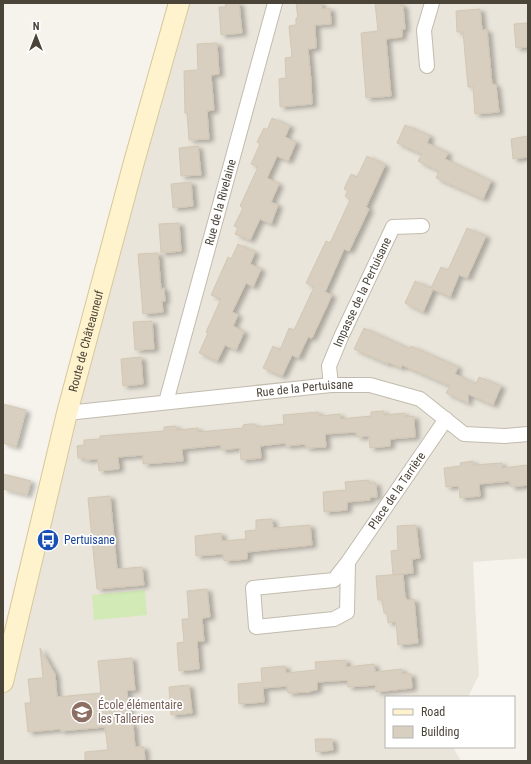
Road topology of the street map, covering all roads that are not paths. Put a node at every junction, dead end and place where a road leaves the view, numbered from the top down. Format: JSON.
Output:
{"nodes":[{"id":1,"x":179,"y":3,"type":"edge"},
{"id":2,"x":275,"y":3,"type":"edge"},
{"id":3,"x":432,"y":3,"type":"edge"},
{"id":4,"x":427,"y":66,"type":"dead end"},
{"id":5,"x":422,"y":226,"type":"dead end"},
{"id":6,"x":331,"y":385,"type":"junction"},
{"id":7,"x":166,"y":402,"type":"junction"},
{"id":8,"x":67,"y":413,"type":"junction"},
{"id":9,"x":446,"y":419,"type":"junction"},
{"id":10,"x":528,"y":434,"type":"edge"},
{"id":11,"x":348,"y":562,"type":"junction"},
{"id":12,"x":3,"y":682,"type":"edge"}],
"edges":[{"from":1,"to":8,"type":"main road","name":"Route de Châteauneuf"},
{"from":2,"to":7,"type":"street","name":"Rue de la Rivelaine"},
{"from":3,"to":4,"type":"street"},
{"from":5,"to":6,"type":"street","name":"Impasse de la Pertuisane"},
{"from":6,"to":7,"type":"street","name":"Rue de la Pertuisane"},
{"from":6,"to":9,"type":"street","name":"Rue de la Pertuisane"},
{"from":7,"to":8,"type":"street","name":"Rue de la Pertuisane"},
{"from":8,"to":12,"type":"main road","name":"Route de Châteauneuf"},
{"from":9,"to":10,"type":"street","name":"Rue de la Pertuisane"},
{"from":9,"to":11,"type":"street","name":"Place de la Tarrière"},
{"from":11,"to":11,"type":"street","name":"Place de la Tarrière"}]}
